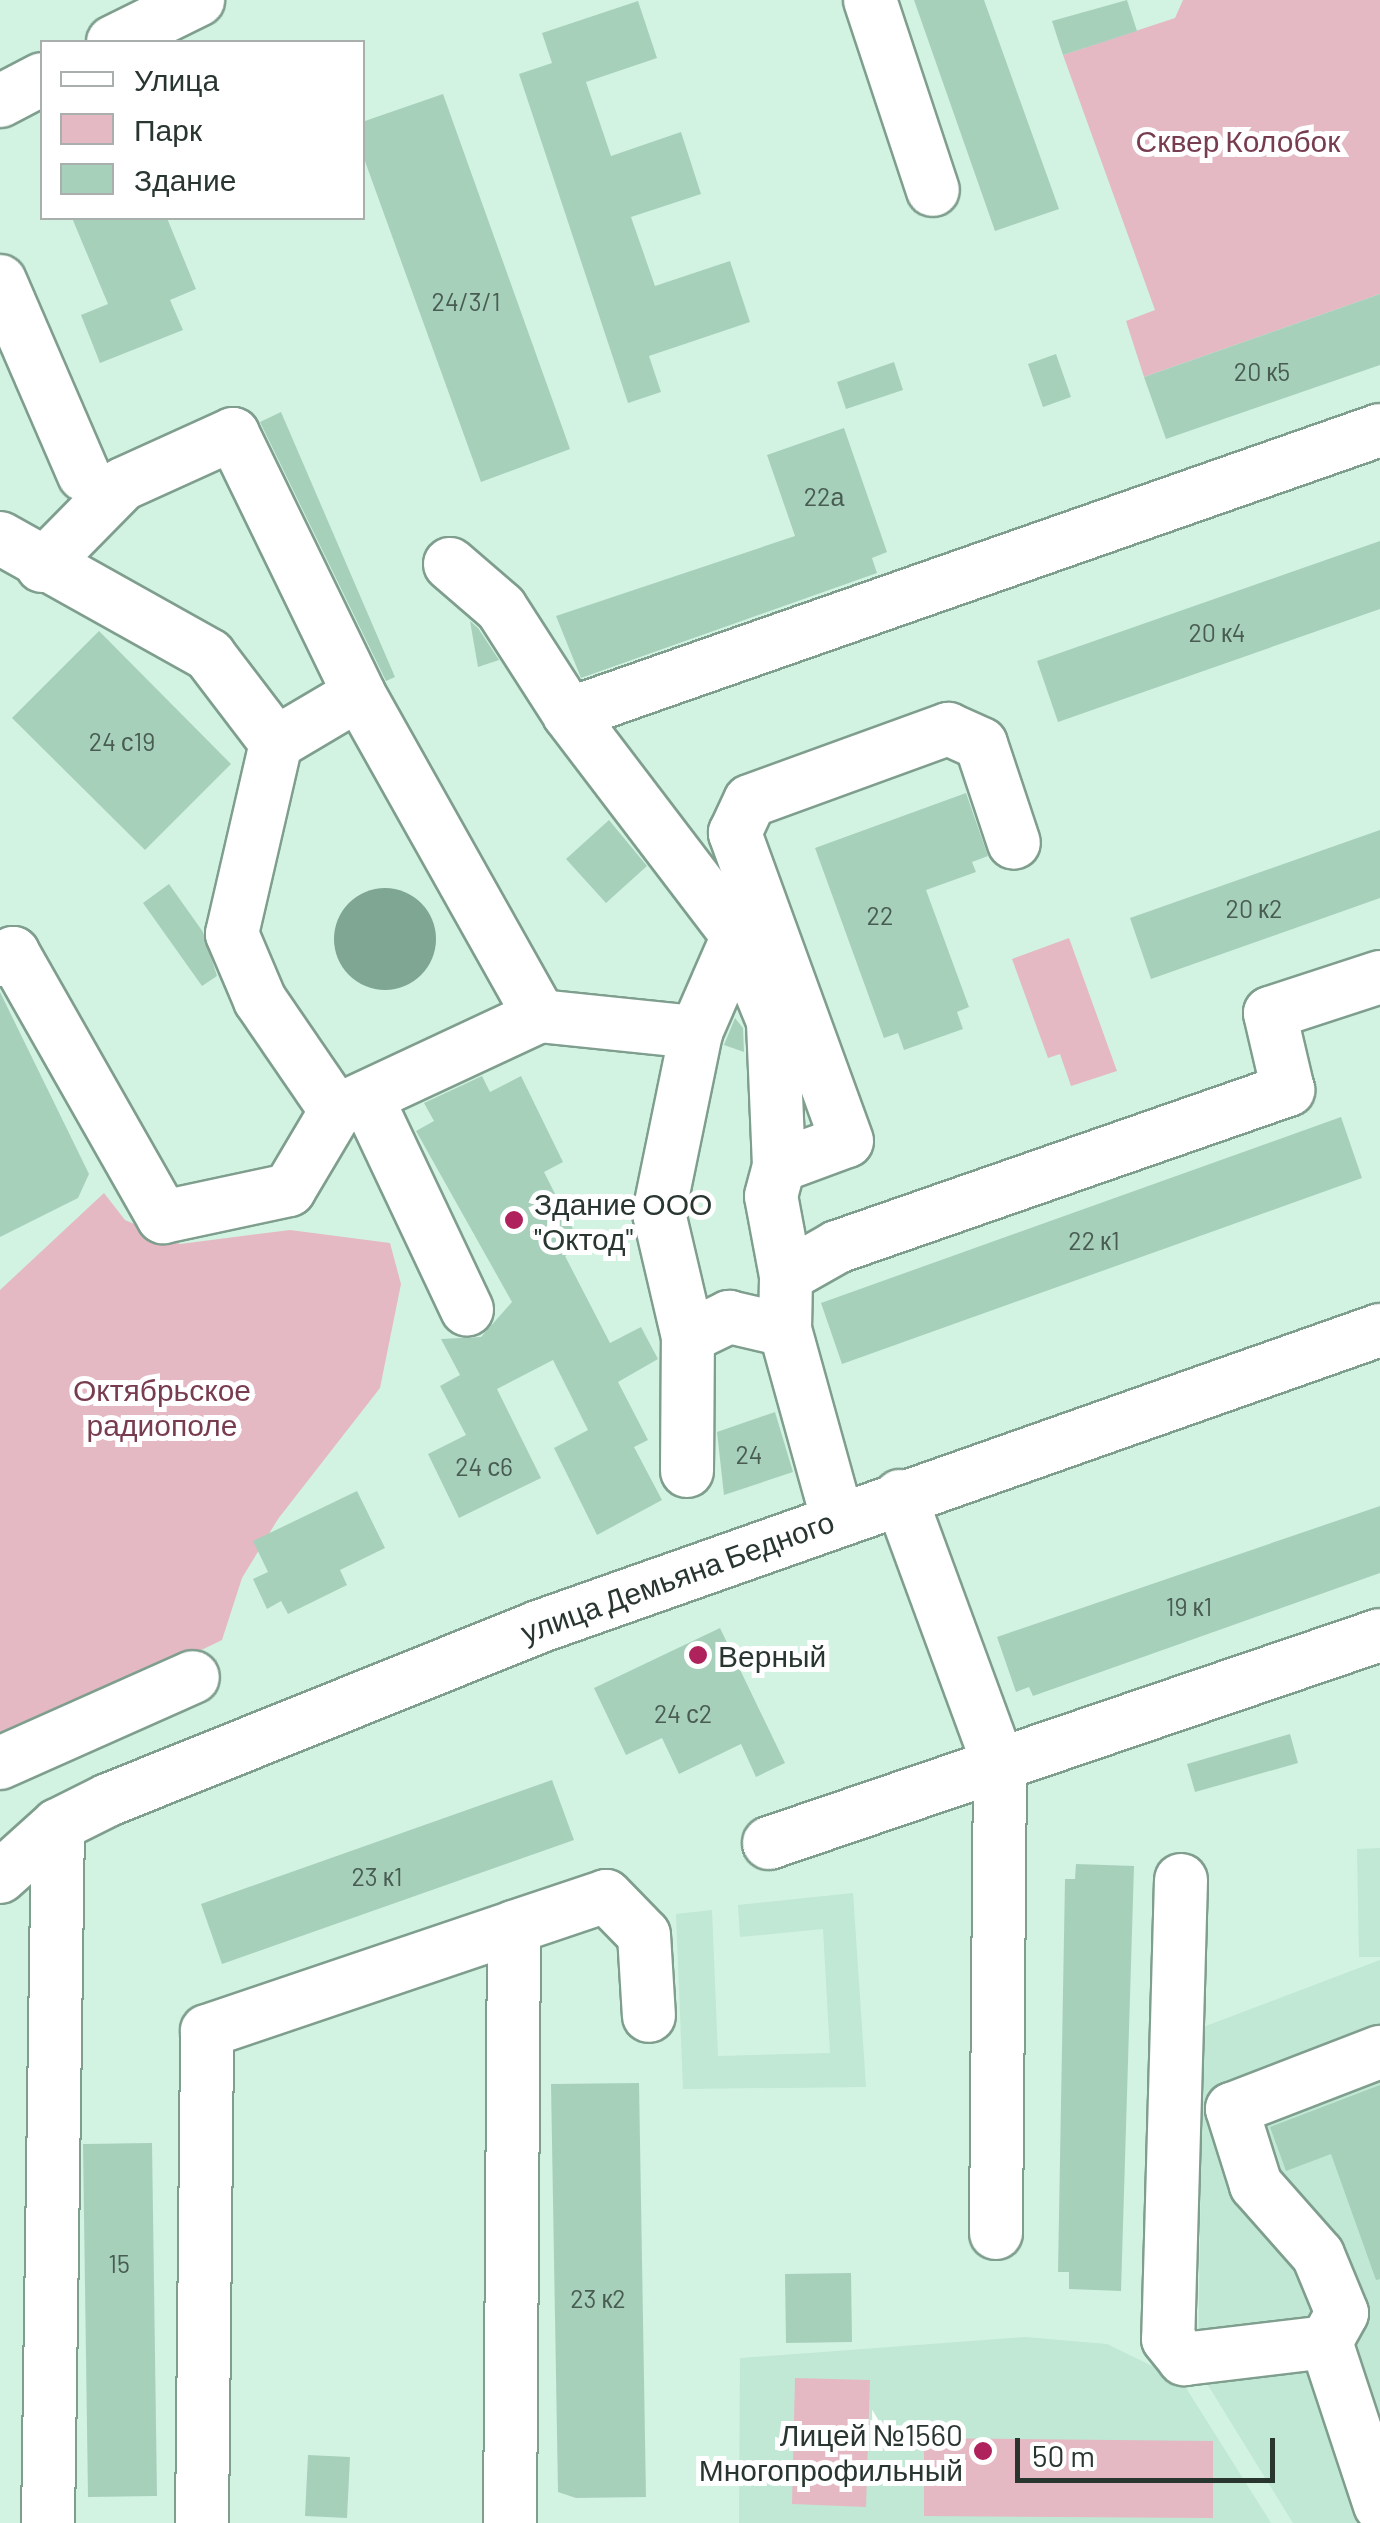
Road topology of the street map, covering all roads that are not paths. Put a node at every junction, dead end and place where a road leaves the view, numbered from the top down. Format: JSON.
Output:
{"nodes":[{"id":1,"x":198,"y":0,"type":"edge"},
{"id":2,"x":870,"y":0,"type":"edge"},
{"id":3,"x":117,"y":40,"type":"edge"},
{"id":4,"x":40,"y":80,"type":"edge"},
{"id":5,"x":0,"y":101,"type":"edge"},
{"id":6,"x":933,"y":190,"type":"dead end"},
{"id":7,"x":0,"y":281,"type":"edge"},
{"id":8,"x":1380,"y":430,"type":"edge"},
{"id":9,"x":84,"y":476,"type":"dead end"},
{"id":10,"x":21,"y":552,"type":"edge"},
{"id":11,"x":450,"y":564,"type":"dead end"},
{"id":12,"x":358,"y":694,"type":"junction"},
{"id":13,"x":569,"y":714,"type":"junction"},
{"id":14,"x":276,"y":743,"type":"junction"},
{"id":15,"x":1014,"y":843,"type":"dead end"},
{"id":16,"x":738,"y":936,"type":"junction"},
{"id":17,"x":0,"y":960,"type":"edge"},
{"id":18,"x":1380,"y":977,"type":"edge"},
{"id":19,"x":540,"y":1016,"type":"junction"},
{"id":20,"x":696,"y":1032,"type":"junction"},
{"id":21,"x":351,"y":1105,"type":"junction"},
{"id":22,"x":780,"y":1166,"type":"junction"},
{"id":23,"x":786,"y":1276,"type":"junction"},
{"id":24,"x":468,"y":1310,"type":"dead end"},
{"id":25,"x":785,"y":1330,"type":"junction"},
{"id":26,"x":1380,"y":1330,"type":"edge"},
{"id":27,"x":688,"y":1337,"type":"junction"},
{"id":28,"x":688,"y":1470,"type":"dead end"},
{"id":29,"x":900,"y":1496,"type":"junction"},
{"id":30,"x":836,"y":1516,"type":"junction"},
{"id":31,"x":1380,"y":1635,"type":"edge"},
{"id":32,"x":193,"y":1676,"type":"dead end"},
{"id":33,"x":0,"y":1763,"type":"edge"},
{"id":34,"x":1000,"y":1768,"type":"junction"},
{"id":35,"x":58,"y":1825,"type":"junction"},
{"id":36,"x":769,"y":1844,"type":"dead end"},
{"id":37,"x":0,"y":1877,"type":"edge"},
{"id":38,"x":1181,"y":1880,"type":"dead end"},
{"id":39,"x":514,"y":1926,"type":"junction"},
{"id":40,"x":649,"y":2016,"type":"dead end"},
{"id":41,"x":1380,"y":2052,"type":"edge"},
{"id":42,"x":996,"y":2233,"type":"dead end"},
{"id":43,"x":1326,"y":2342,"type":"junction"},
{"id":44,"x":1380,"y":2504,"type":"edge"},
{"id":45,"x":48,"y":2523,"type":"edge"},
{"id":46,"x":202,"y":2523,"type":"edge"},
{"id":47,"x":510,"y":2523,"type":"edge"}],
"edges":[{"from":1,"to":3,"type":"street"},
{"from":2,"to":6,"type":"street"},
{"from":4,"to":5,"type":"street"},
{"from":7,"to":9,"type":"street"},
{"from":8,"to":13,"type":"street"},
{"from":10,"to":12,"type":"street"},
{"from":10,"to":14,"type":"street"},
{"from":11,"to":13,"type":"street"},
{"from":12,"to":14,"type":"street"},
{"from":12,"to":19,"type":"street"},
{"from":13,"to":16,"type":"street"},
{"from":14,"to":21,"type":"street"},
{"from":15,"to":22,"type":"street"},
{"from":16,"to":20,"type":"street"},
{"from":16,"to":22,"type":"street"},
{"from":17,"to":21,"type":"street"},
{"from":18,"to":23,"type":"street"},
{"from":19,"to":20,"type":"street"},
{"from":19,"to":21,"type":"street"},
{"from":20,"to":27,"type":"street"},
{"from":21,"to":24,"type":"street"},
{"from":22,"to":23,"type":"street"},
{"from":23,"to":25,"type":"street"},
{"from":25,"to":27,"type":"street"},
{"from":25,"to":30,"type":"street"},
{"from":26,"to":29,"type":"street","name":"улица Демьяна Бедного"},
{"from":27,"to":28,"type":"street"},
{"from":29,"to":30,"type":"street","name":"улица Демьяна Бедного"},
{"from":29,"to":34,"type":"street"},
{"from":30,"to":35,"type":"street","name":"улица Демьяна Бедного"},
{"from":31,"to":34,"type":"street"},
{"from":32,"to":33,"type":"street"},
{"from":34,"to":36,"type":"street"},
{"from":34,"to":42,"type":"street"},
{"from":35,"to":37,"type":"street","name":"улица Демьяна Бедного"},
{"from":35,"to":45,"type":"street"},
{"from":38,"to":43,"type":"street"},
{"from":39,"to":40,"type":"street"},
{"from":39,"to":46,"type":"street"},
{"from":39,"to":47,"type":"street"},
{"from":41,"to":43,"type":"street"},
{"from":43,"to":44,"type":"street"}]}
